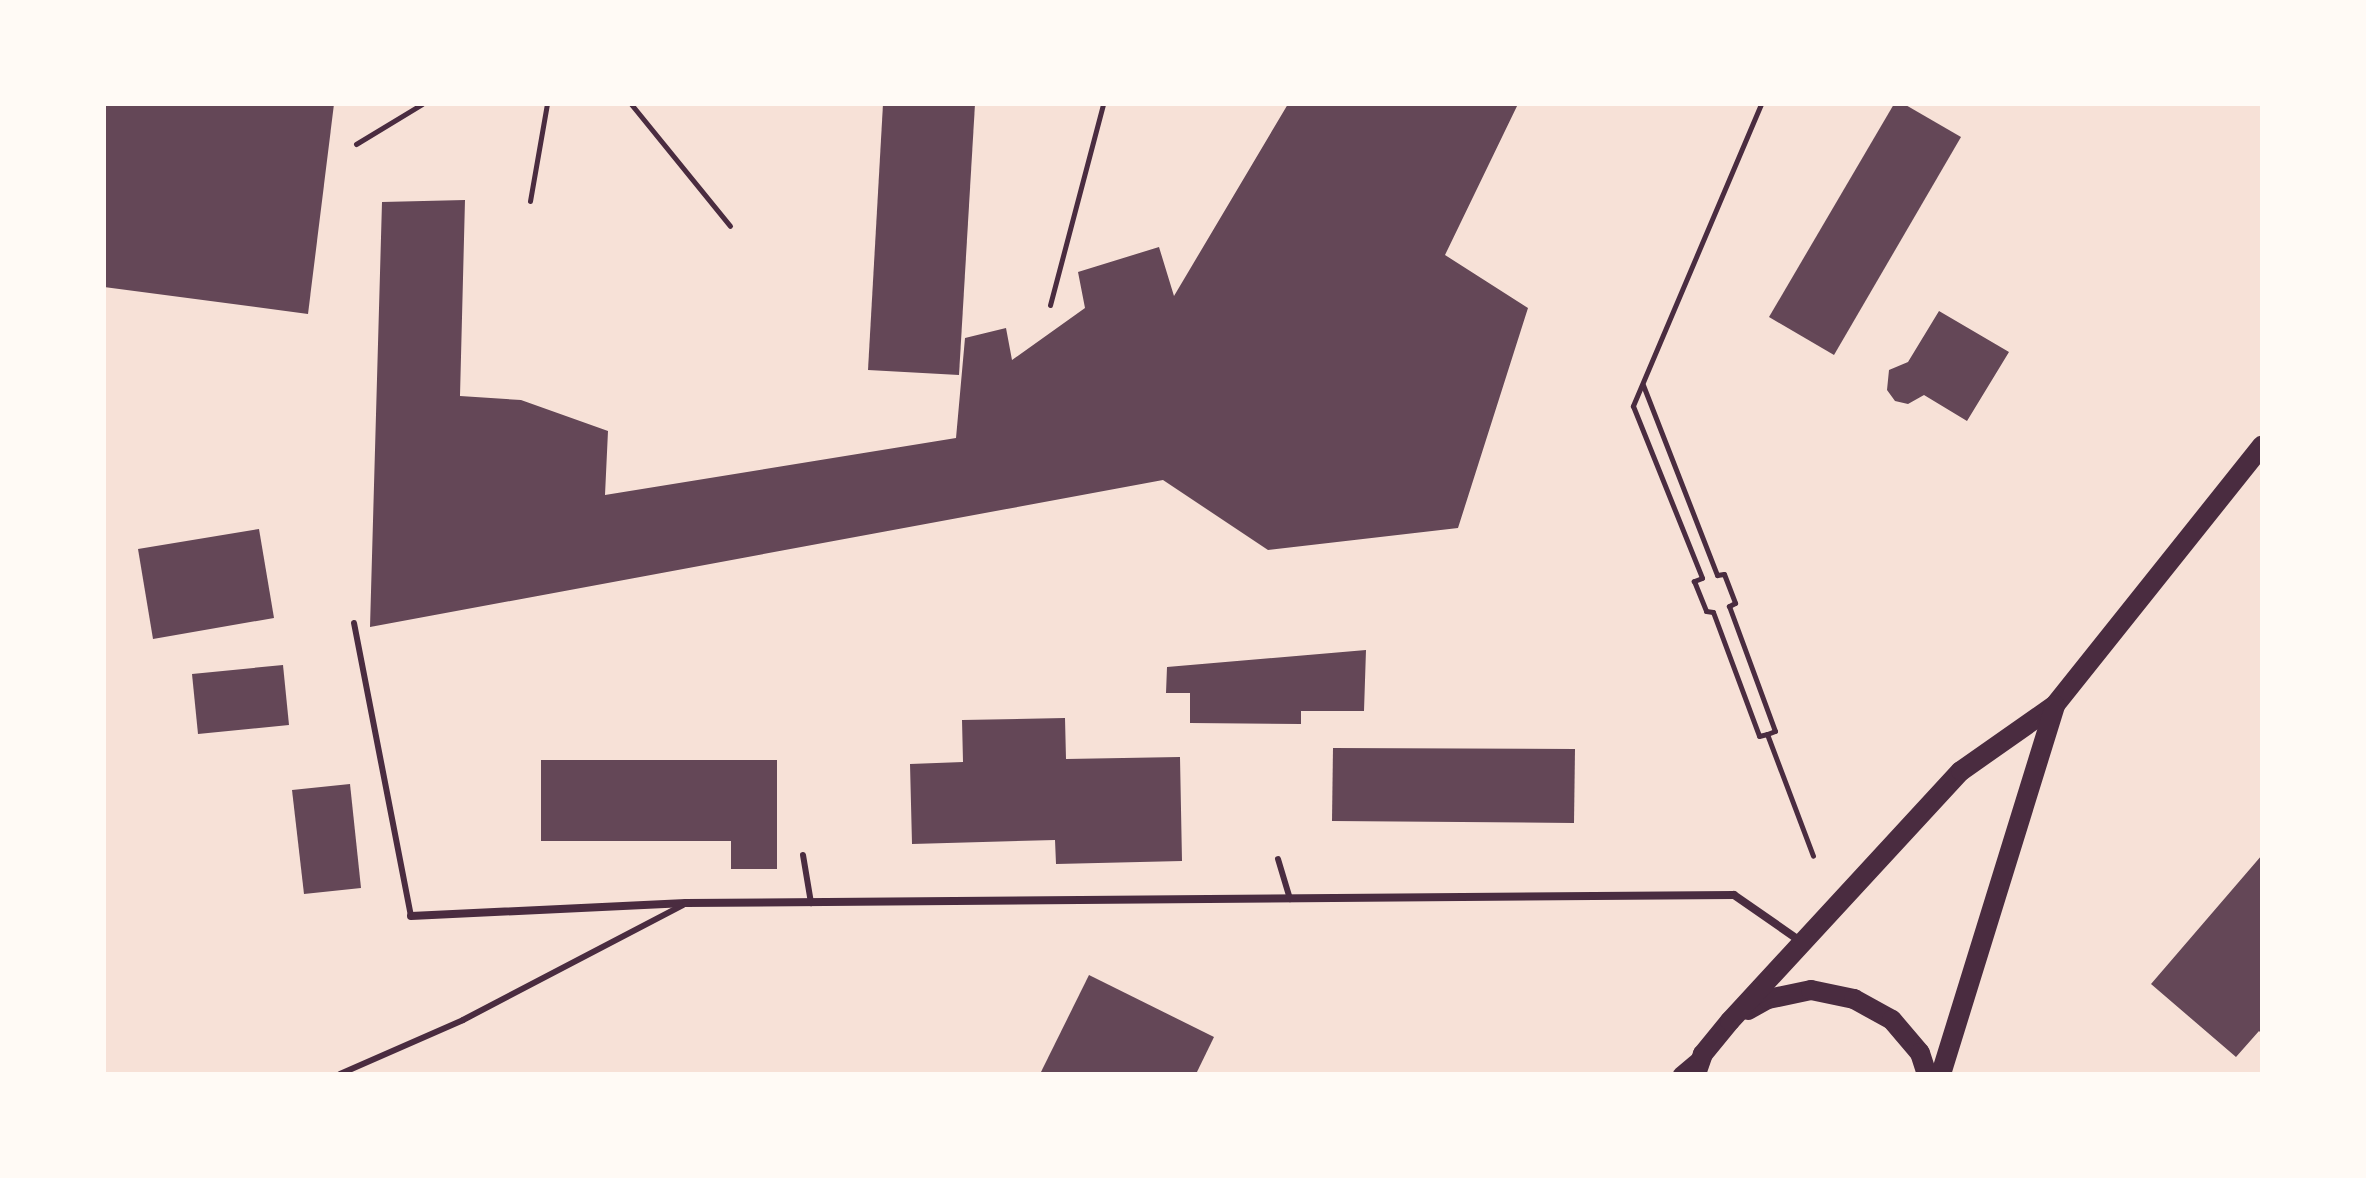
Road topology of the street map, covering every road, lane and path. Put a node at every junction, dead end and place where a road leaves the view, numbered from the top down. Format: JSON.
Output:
{"nodes":[{"id":1,"x":422,"y":104,"type":"edge"},
{"id":2,"x":547,"y":104,"type":"edge"},
{"id":3,"x":631,"y":104,"type":"edge"},
{"id":4,"x":1103,"y":104,"type":"edge"},
{"id":5,"x":1761,"y":104,"type":"edge"},
{"id":6,"x":356,"y":144,"type":"dead end"},
{"id":7,"x":530,"y":201,"type":"dead end"},
{"id":8,"x":730,"y":226,"type":"dead end"},
{"id":9,"x":1050,"y":305,"type":"dead end"},
{"id":10,"x":1642,"y":383,"type":"junction"},
{"id":11,"x":2262,"y":446,"type":"edge"},
{"id":12,"x":354,"y":623,"type":"dead end"},
{"id":13,"x":2055,"y":705,"type":"junction"},
{"id":14,"x":1767,"y":734,"type":"junction"},
{"id":15,"x":803,"y":855,"type":"dead end"},
{"id":16,"x":1813,"y":856,"type":"dead end"},
{"id":17,"x":1278,"y":859,"type":"dead end"},
{"id":18,"x":1290,"y":899,"type":"junction"},
{"id":19,"x":686,"y":903,"type":"junction"},
{"id":20,"x":811,"y":903,"type":"junction"},
{"id":21,"x":411,"y":916,"type":"joint"},
{"id":22,"x":1804,"y":944,"type":"junction"},
{"id":23,"x":1730,"y":1021,"type":"junction"},
{"id":24,"x":1703,"y":1054,"type":"junction"},
{"id":25,"x":340,"y":1074,"type":"edge"},
{"id":26,"x":1680,"y":1074,"type":"edge"},
{"id":27,"x":1696,"y":1074,"type":"edge"},
{"id":28,"x":1927,"y":1074,"type":"edge"},
{"id":29,"x":1941,"y":1074,"type":"edge"}],
"edges":[{"from":1,"to":6,"type":"path"},
{"from":2,"to":7,"type":"path"},
{"from":3,"to":8,"type":"path"},
{"from":4,"to":9,"type":"path"},
{"from":5,"to":10,"type":"path"},
{"from":10,"to":14,"type":"path"},
{"from":10,"to":14,"type":"path"},
{"from":11,"to":13,"type":"main road"},
{"from":12,"to":21,"type":"lane"},
{"from":13,"to":22,"type":"main road"},
{"from":13,"to":29,"type":"main road"},
{"from":14,"to":16,"type":"path"},
{"from":15,"to":20,"type":"lane"},
{"from":17,"to":18,"type":"lane"},
{"from":18,"to":20,"type":"street"},
{"from":18,"to":22,"type":"street"},
{"from":19,"to":20,"type":"street"},
{"from":19,"to":21,"type":"street"},
{"from":19,"to":25,"type":"lane"},
{"from":22,"to":23,"type":"main road"},
{"from":23,"to":24,"type":"main road"},
{"from":23,"to":28,"type":"main road"},
{"from":24,"to":26,"type":"street"},
{"from":24,"to":27,"type":"main road"}]}
